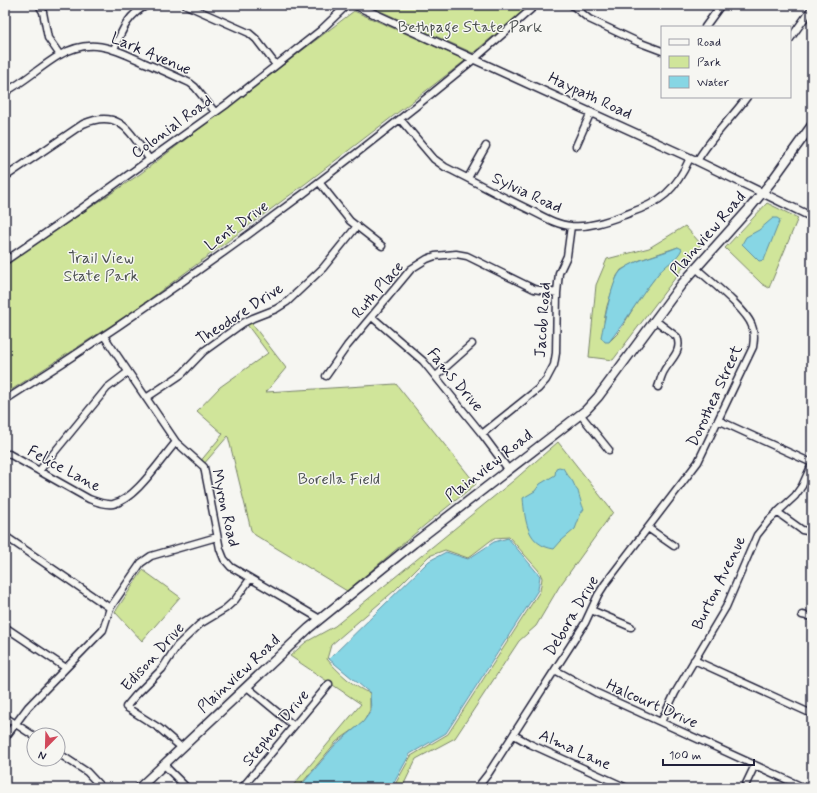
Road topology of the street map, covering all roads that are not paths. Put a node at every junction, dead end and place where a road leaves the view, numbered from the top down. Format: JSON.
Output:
{"nodes":[{"id":1,"x":39,"y":5,"type":"edge"},
{"id":2,"x":148,"y":5,"type":"edge"},
{"id":3,"x":186,"y":5,"type":"edge"},
{"id":4,"x":347,"y":5,"type":"edge"},
{"id":5,"x":355,"y":5,"type":"edge"},
{"id":6,"x":536,"y":5,"type":"edge"},
{"id":7,"x":572,"y":5,"type":"edge"},
{"id":8,"x":721,"y":5,"type":"edge"},
{"id":9,"x":812,"y":8,"type":"edge"},
{"id":10,"x":706,"y":26,"type":"edge"},
{"id":11,"x":791,"y":38,"type":"edge"},
{"id":12,"x":114,"y":49,"type":"junction"},
{"id":13,"x":661,"y":52,"type":"edge"},
{"id":14,"x":60,"y":55,"type":"junction"},
{"id":15,"x":474,"y":58,"type":"junction"},
{"id":16,"x":276,"y":65,"type":"junction"},
{"id":17,"x":5,"y":92,"type":"edge"},
{"id":18,"x":746,"y":98,"type":"edge"},
{"id":19,"x":215,"y":112,"type":"junction"},
{"id":20,"x":591,"y":112,"type":"junction"},
{"id":21,"x":400,"y":119,"type":"junction"},
{"id":22,"x":812,"y":126,"type":"edge"},
{"id":23,"x":486,"y":146,"type":"dead end"},
{"id":24,"x":576,"y":146,"type":"dead end"},
{"id":25,"x":694,"y":159,"type":"junction"},
{"id":26,"x":150,"y":160,"type":"junction"},
{"id":27,"x":5,"y":177,"type":"edge"},
{"id":28,"x":468,"y":178,"type":"junction"},
{"id":29,"x":319,"y":182,"type":"junction"},
{"id":30,"x":762,"y":193,"type":"junction"},
{"id":31,"x":812,"y":217,"type":"edge"},
{"id":32,"x":357,"y":226,"type":"junction"},
{"id":33,"x":571,"y":226,"type":"junction"},
{"id":34,"x":382,"y":246,"type":"dead end"},
{"id":35,"x":5,"y":261,"type":"edge"},
{"id":36,"x":696,"y":268,"type":"junction"},
{"id":37,"x":557,"y":293,"type":"junction"},
{"id":38,"x":372,"y":317,"type":"junction"},
{"id":39,"x":655,"y":320,"type":"junction"},
{"id":40,"x":104,"y":336,"type":"junction"},
{"id":41,"x":472,"y":344,"type":"dead end"},
{"id":42,"x":128,"y":372,"type":"junction"},
{"id":43,"x":326,"y":376,"type":"dead end"},
{"id":44,"x":436,"y":376,"type":"junction"},
{"id":45,"x":658,"y":387,"type":"dead end"},
{"id":46,"x":146,"y":398,"type":"junction"},
{"id":47,"x":5,"y":400,"type":"edge"},
{"id":48,"x":580,"y":414,"type":"junction"},
{"id":49,"x":718,"y":420,"type":"junction"},
{"id":50,"x":482,"y":434,"type":"junction"},
{"id":51,"x":176,"y":442,"type":"junction"},
{"id":52,"x":609,"y":450,"type":"dead end"},
{"id":53,"x":9,"y":454,"type":"dead end"},
{"id":54,"x":698,"y":462,"type":"joint"},
{"id":55,"x":812,"y":463,"type":"edge"},
{"id":56,"x":508,"y":469,"type":"junction"},
{"id":57,"x":39,"y":471,"type":"junction"},
{"id":58,"x":777,"y":512,"type":"junction"},
{"id":59,"x":648,"y":528,"type":"junction"},
{"id":60,"x":812,"y":532,"type":"edge"},
{"id":61,"x":5,"y":536,"type":"edge"},
{"id":62,"x":217,"y":537,"type":"junction"},
{"id":63,"x":674,"y":546,"type":"dead end"},
{"id":64,"x":250,"y":579,"type":"junction"},
{"id":65,"x":110,"y":608,"type":"junction"},
{"id":66,"x":591,"y":610,"type":"junction"},
{"id":67,"x":802,"y":615,"type":"dead end"},
{"id":68,"x":812,"y":617,"type":"edge"},
{"id":69,"x":320,"y":619,"type":"junction"},
{"id":70,"x":5,"y":627,"type":"edge"},
{"id":71,"x":631,"y":627,"type":"dead end"},
{"id":72,"x":694,"y":660,"type":"junction"},
{"id":73,"x":66,"y":668,"type":"junction"},
{"id":74,"x":555,"y":670,"type":"junction"},
{"id":75,"x":329,"y":684,"type":"dead end"},
{"id":76,"x":247,"y":687,"type":"junction"},
{"id":77,"x":812,"y":714,"type":"edge"},
{"id":78,"x":5,"y":717,"type":"edge"},
{"id":79,"x":661,"y":722,"type":"junction"},
{"id":80,"x":16,"y":724,"type":"junction"},
{"id":81,"x":294,"y":726,"type":"junction"},
{"id":82,"x":26,"y":731,"type":"edge"},
{"id":83,"x":514,"y":735,"type":"junction"},
{"id":84,"x":5,"y":738,"type":"edge"},
{"id":85,"x":182,"y":748,"type":"junction"},
{"id":86,"x":66,"y":758,"type":"edge"},
{"id":87,"x":164,"y":765,"type":"junction"},
{"id":88,"x":755,"y":765,"type":"junction"},
{"id":89,"x":102,"y":788,"type":"edge"},
{"id":90,"x":139,"y":788,"type":"edge"},
{"id":91,"x":187,"y":788,"type":"edge"},
{"id":92,"x":242,"y":788,"type":"edge"},
{"id":93,"x":477,"y":788,"type":"edge"},
{"id":94,"x":627,"y":788,"type":"edge"},
{"id":95,"x":744,"y":788,"type":"edge"},
{"id":96,"x":805,"y":788,"type":"edge"}],
"edges":[{"from":1,"to":14,"type":"street"},
{"from":2,"to":12,"type":"street"},
{"from":3,"to":16,"type":"street"},
{"from":4,"to":16,"type":"street","name":"Colonial Road"},
{"from":5,"to":15,"type":"street","name":"Haypath Road"},
{"from":6,"to":15,"type":"street","name":"Lent Drive"},
{"from":7,"to":13,"type":"street"},
{"from":8,"to":10,"type":"street"},
{"from":9,"to":11,"type":"street"},
{"from":12,"to":14,"type":"street","name":"Lark Avenue"},
{"from":12,"to":19,"type":"street","name":"Lark Avenue"},
{"from":14,"to":17,"type":"street","name":"Lark Avenue"},
{"from":15,"to":20,"type":"street","name":"Haypath Road"},
{"from":15,"to":21,"type":"street","name":"Lent Drive"},
{"from":16,"to":19,"type":"street","name":"Colonial Road"},
{"from":18,"to":25,"type":"street","name":"Sylvia Road"},
{"from":19,"to":26,"type":"street","name":"Colonial Road"},
{"from":20,"to":24,"type":"street"},
{"from":20,"to":25,"type":"street","name":"Haypath Road"},
{"from":21,"to":28,"type":"street","name":"Sylvia Road"},
{"from":21,"to":29,"type":"street","name":"Lent Drive"},
{"from":22,"to":30,"type":"main road","name":"Plainview Road"},
{"from":23,"to":28,"type":"street"},
{"from":25,"to":30,"type":"street","name":"Haypath Road"},
{"from":25,"to":33,"type":"street","name":"Sylvia Road"},
{"from":26,"to":27,"type":"street"},
{"from":26,"to":35,"type":"street","name":"Colonial Road"},
{"from":28,"to":33,"type":"street","name":"Sylvia Road"},
{"from":29,"to":32,"type":"street"},
{"from":29,"to":40,"type":"street","name":"Lent Drive"},
{"from":30,"to":31,"type":"street","name":"Haypath Road"},
{"from":30,"to":36,"type":"main road","name":"Plainview Road"},
{"from":32,"to":34,"type":"street"},
{"from":32,"to":46,"type":"street","name":"Theodore Drive"},
{"from":33,"to":37,"type":"street","name":"Jacob Road"},
{"from":36,"to":39,"type":"main road","name":"Plainview Road"},
{"from":36,"to":49,"type":"street","name":"Dorothea Street"},
{"from":37,"to":38,"type":"street","name":"Ruth Place"},
{"from":37,"to":50,"type":"street","name":"Jacob Road"},
{"from":38,"to":43,"type":"street","name":"Ruth Place"},
{"from":38,"to":44,"type":"street","name":"Fams Drive"},
{"from":39,"to":45,"type":"street"},
{"from":39,"to":48,"type":"main road","name":"Plainview Road"},
{"from":40,"to":42,"type":"street","name":"Myron Road"},
{"from":40,"to":47,"type":"street","name":"Lent Drive"},
{"from":41,"to":44,"type":"street"},
{"from":42,"to":46,"type":"street","name":"Myron Road"},
{"from":42,"to":57,"type":"street"},
{"from":44,"to":50,"type":"street","name":"Fams Drive"},
{"from":46,"to":51,"type":"street","name":"Myron Road"},
{"from":48,"to":52,"type":"street"},
{"from":48,"to":56,"type":"main road","name":"Plainview Road"},
{"from":49,"to":54,"type":"street","name":"Dorothea Street"},
{"from":49,"to":55,"type":"street"},
{"from":50,"to":56,"type":"street","name":"Fams Drive"},
{"from":51,"to":57,"type":"street","name":"Felice Lane"},
{"from":51,"to":62,"type":"street","name":"Myron Road"},
{"from":53,"to":57,"type":"street","name":"Felice Lane"},
{"from":54,"to":59,"type":"street","name":"Debora Drive"},
{"from":55,"to":58,"type":"street","name":"Burton Avenue"},
{"from":56,"to":69,"type":"main road","name":"Plainview Road"},
{"from":58,"to":60,"type":"street"},
{"from":58,"to":72,"type":"street","name":"Burton Avenue"},
{"from":59,"to":63,"type":"street"},
{"from":59,"to":66,"type":"street","name":"Debora Drive"},
{"from":61,"to":65,"type":"street"},
{"from":62,"to":64,"type":"street","name":"Myron Road"},
{"from":62,"to":65,"type":"street"},
{"from":64,"to":69,"type":"street","name":"Myron Road"},
{"from":64,"to":85,"type":"street","name":"Edison Drive"},
{"from":65,"to":73,"type":"street"},
{"from":66,"to":71,"type":"street"},
{"from":66,"to":74,"type":"street","name":"Debora Drive"},
{"from":67,"to":68,"type":"street"},
{"from":69,"to":76,"type":"main road","name":"Plainview Road"},
{"from":70,"to":73,"type":"street"},
{"from":72,"to":77,"type":"street"},
{"from":72,"to":79,"type":"street","name":"Burton Avenue"},
{"from":73,"to":80,"type":"street"},
{"from":74,"to":79,"type":"street","name":"Halcourt Drive"},
{"from":74,"to":83,"type":"street","name":"Debora Drive"},
{"from":75,"to":81,"type":"street","name":"Stephen Drive"},
{"from":76,"to":81,"type":"street"},
{"from":76,"to":85,"type":"main road","name":"Plainview Road"},
{"from":78,"to":80,"type":"street"},
{"from":79,"to":88,"type":"street","name":"Halcourt Drive"},
{"from":80,"to":82,"type":"street"},
{"from":80,"to":84,"type":"street"},
{"from":81,"to":92,"type":"street","name":"Stephen Drive"},
{"from":83,"to":93,"type":"street","name":"Debora Drive"},
{"from":83,"to":94,"type":"street","name":"Alma Lane"},
{"from":85,"to":87,"type":"main road","name":"Plainview Road"},
{"from":86,"to":89,"type":"street"},
{"from":87,"to":90,"type":"main road","name":"Plainview Road"},
{"from":87,"to":91,"type":"street"},
{"from":88,"to":95,"type":"street"},
{"from":88,"to":96,"type":"street","name":"Halcourt Drive"}]}
